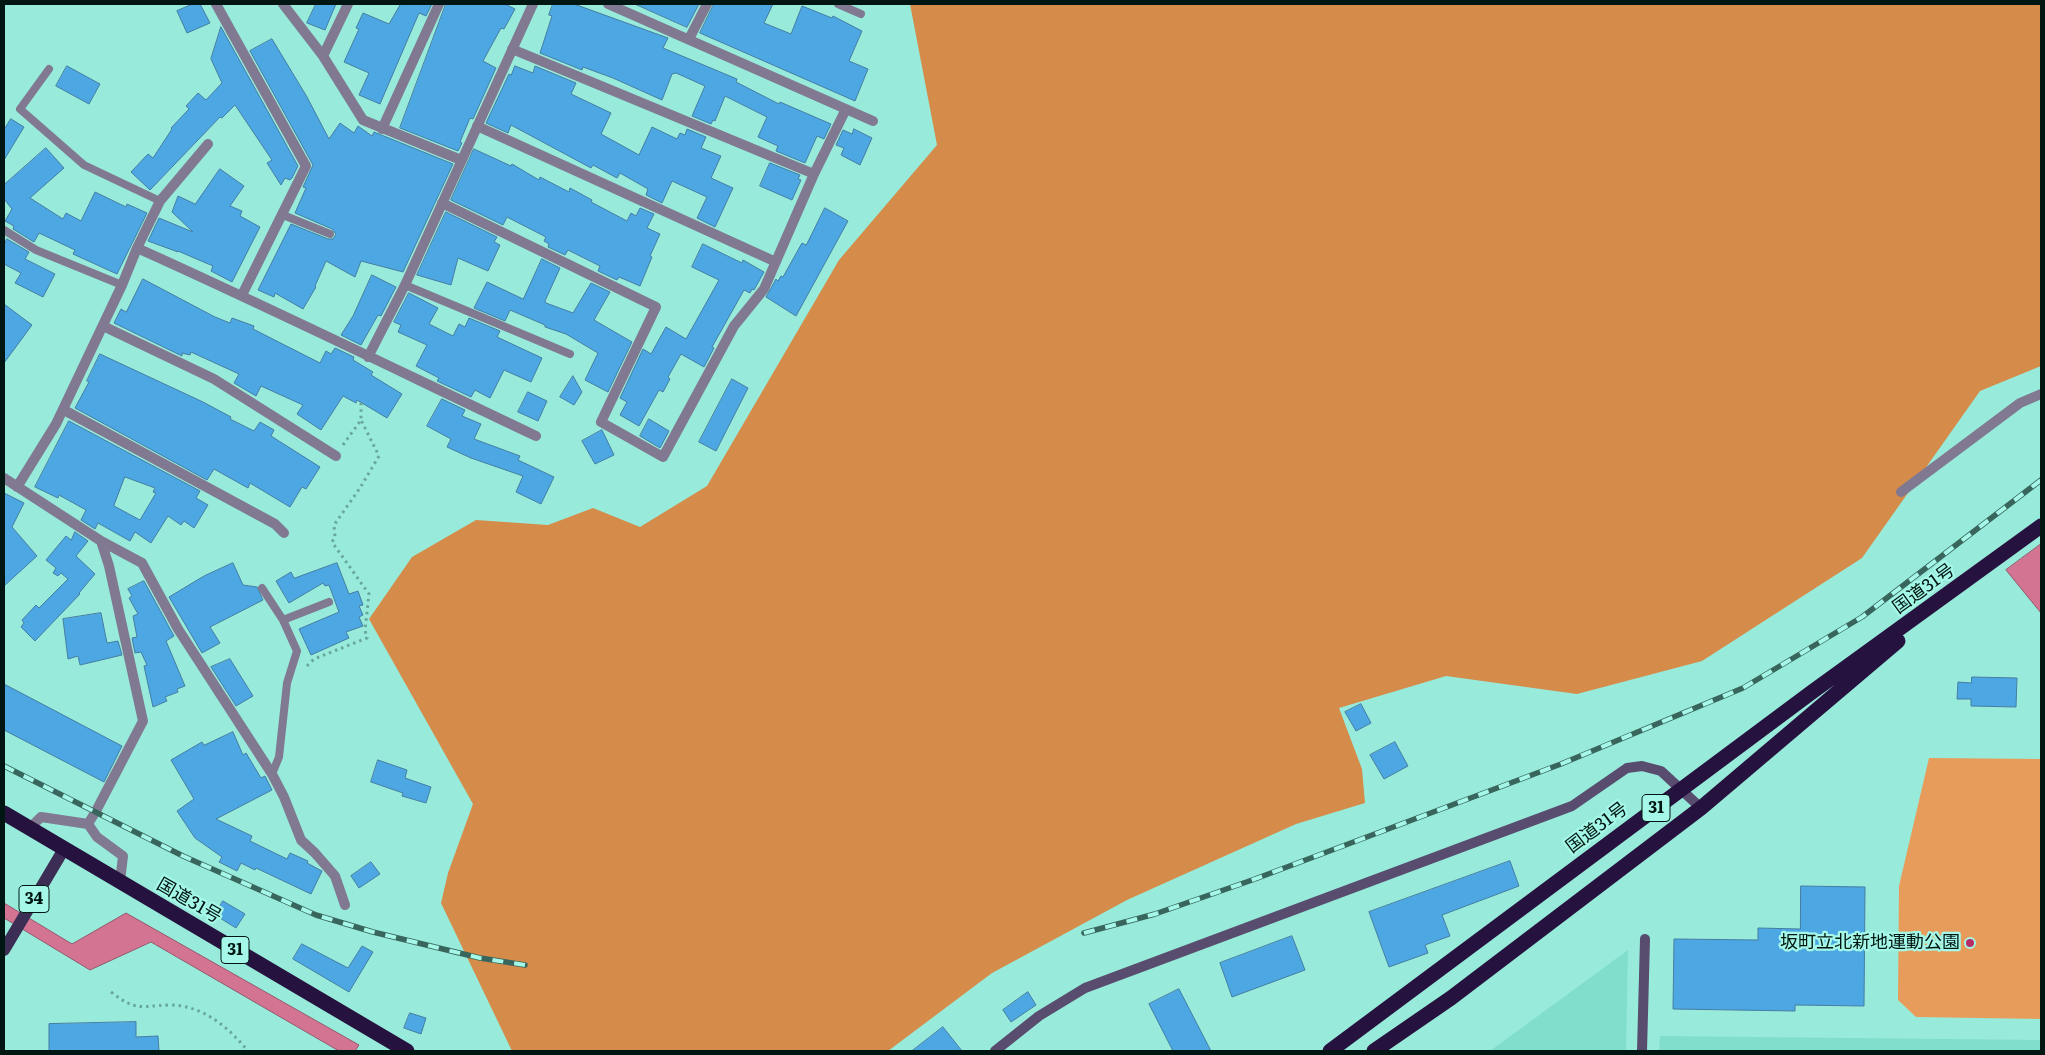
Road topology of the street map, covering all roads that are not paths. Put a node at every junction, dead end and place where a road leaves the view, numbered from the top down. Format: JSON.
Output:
{"nodes":[{"id":1,"x":216,"y":4,"type":"edge"},
{"id":2,"x":283,"y":4,"type":"edge"},
{"id":3,"x":348,"y":4,"type":"edge"},
{"id":4,"x":439,"y":4,"type":"edge"},
{"id":5,"x":533,"y":4,"type":"edge"},
{"id":6,"x":608,"y":4,"type":"edge"},
{"id":7,"x":707,"y":4,"type":"edge"},
{"id":8,"x":838,"y":4,"type":"edge"},
{"id":9,"x":861,"y":14,"type":"dead end"},
{"id":10,"x":689,"y":40,"type":"junction"},
{"id":11,"x":512,"y":49,"type":"junction"},
{"id":12,"x":323,"y":56,"type":"junction"},
{"id":13,"x":49,"y":69,"type":"dead end"},
{"id":14,"x":846,"y":109,"type":"junction"},
{"id":15,"x":873,"y":121,"type":"dead end"},
{"id":16,"x":477,"y":126,"type":"junction"},
{"id":17,"x":382,"y":129,"type":"junction"},
{"id":18,"x":208,"y":144,"type":"dead end"},
{"id":19,"x":461,"y":160,"type":"junction"},
{"id":20,"x":814,"y":174,"type":"junction"},
{"id":21,"x":160,"y":201,"type":"junction"},
{"id":22,"x":442,"y":203,"type":"junction"},
{"id":23,"x":283,"y":215,"type":"junction"},
{"id":24,"x":4,"y":230,"type":"edge"},
{"id":25,"x":330,"y":234,"type":"dead end"},
{"id":26,"x":137,"y":248,"type":"junction"},
{"id":27,"x":776,"y":262,"type":"junction"},
{"id":28,"x":122,"y":285,"type":"junction"},
{"id":29,"x":405,"y":285,"type":"junction"},
{"id":30,"x":242,"y":295,"type":"junction"},
{"id":31,"x":103,"y":326,"type":"junction"},
{"id":32,"x":570,"y":354,"type":"dead end"},
{"id":33,"x":368,"y":357,"type":"junction"},
{"id":34,"x":2041,"y":394,"type":"edge"},
{"id":35,"x":64,"y":410,"type":"junction"},
{"id":36,"x":536,"y":436,"type":"dead end"},
{"id":37,"x":336,"y":456,"type":"road end"},
{"id":38,"x":4,"y":478,"type":"edge"},
{"id":39,"x":17,"y":486,"type":"junction"},
{"id":40,"x":1901,"y":492,"type":"dead end"},
{"id":41,"x":2041,"y":526,"type":"edge"},
{"id":42,"x":284,"y":533,"type":"dead end"},
{"id":43,"x":101,"y":541,"type":"junction"},
{"id":44,"x":1985,"y":568,"type":"junction"},
{"id":45,"x":262,"y":588,"type":"dead end"},
{"id":46,"x":328,"y":602,"type":"dead end"},
{"id":47,"x":283,"y":620,"type":"junction"},
{"id":48,"x":272,"y":774,"type":"junction"},
{"id":49,"x":1681,"y":790,"type":"junction"},
{"id":50,"x":1700,"y":808,"type":"junction"},
{"id":51,"x":4,"y":813,"type":"edge"},
{"id":52,"x":88,"y":824,"type":"junction"},
{"id":53,"x":30,"y":828,"type":"junction"},
{"id":54,"x":64,"y":849,"type":"junction"},
{"id":55,"x":120,"y":882,"type":"junction"},
{"id":56,"x":345,"y":906,"type":"dead end"},
{"id":57,"x":1644,"y":939,"type":"dead end"},
{"id":58,"x":4,"y":950,"type":"edge"},
{"id":59,"x":407,"y":1051,"type":"edge"},
{"id":60,"x":995,"y":1051,"type":"edge"},
{"id":61,"x":1330,"y":1051,"type":"edge"},
{"id":62,"x":1374,"y":1051,"type":"edge"},
{"id":63,"x":1642,"y":1051,"type":"edge"}],
"edges":[{"from":1,"to":23,"type":"street"},
{"from":2,"to":12,"type":"street"},
{"from":3,"to":12,"type":"street"},
{"from":4,"to":17,"type":"street"},
{"from":5,"to":11,"type":"street"},
{"from":6,"to":10,"type":"street"},
{"from":7,"to":10,"type":"street"},
{"from":8,"to":9,"type":"lane"},
{"from":10,"to":14,"type":"street"},
{"from":11,"to":16,"type":"street"},
{"from":11,"to":20,"type":"street"},
{"from":12,"to":17,"type":"street"},
{"from":13,"to":21,"type":"lane"},
{"from":14,"to":15,"type":"street"},
{"from":14,"to":20,"type":"street"},
{"from":16,"to":19,"type":"street"},
{"from":16,"to":27,"type":"street"},
{"from":17,"to":19,"type":"street"},
{"from":18,"to":21,"type":"street"},
{"from":19,"to":22,"type":"street"},
{"from":20,"to":27,"type":"street"},
{"from":21,"to":26,"type":"street"},
{"from":22,"to":27,"type":"street"},
{"from":22,"to":29,"type":"street"},
{"from":23,"to":25,"type":"lane"},
{"from":23,"to":30,"type":"street"},
{"from":24,"to":28,"type":"lane"},
{"from":26,"to":28,"type":"street"},
{"from":26,"to":30,"type":"street"},
{"from":28,"to":31,"type":"street"},
{"from":29,"to":32,"type":"lane"},
{"from":29,"to":33,"type":"street"},
{"from":30,"to":33,"type":"street"},
{"from":31,"to":35,"type":"street"},
{"from":31,"to":37,"type":"street"},
{"from":33,"to":36,"type":"street"},
{"from":34,"to":40,"type":"street"},
{"from":35,"to":39,"type":"street"},
{"from":35,"to":42,"type":"street"},
{"from":38,"to":39,"type":"street"},
{"from":39,"to":43,"type":"street"},
{"from":41,"to":44,"type":"highway","name":"国道31号","number":"31"},
{"from":43,"to":48,"type":"street"},
{"from":43,"to":52,"type":"street"},
{"from":44,"to":49,"type":"highway","name":"国道31号","number":"31"},
{"from":44,"to":50,"type":"highway","name":"国道31号","number":"31"},
{"from":45,"to":47,"type":"lane"},
{"from":46,"to":47,"type":"lane"},
{"from":47,"to":48,"type":"lane"},
{"from":48,"to":56,"type":"street"},
{"from":49,"to":50,"type":"street"},
{"from":49,"to":60,"type":"street"},
{"from":49,"to":61,"type":"highway","name":"国道31号","number":"31"},
{"from":50,"to":62,"type":"highway","name":"国道31号","number":"31"},
{"from":51,"to":53,"type":"highway","name":"国道31号","number":"31"},
{"from":52,"to":53,"type":"street"},
{"from":52,"to":55,"type":"street"},
{"from":53,"to":54,"type":"highway","name":"国道31号","number":"31"},
{"from":54,"to":55,"type":"highway","name":"国道31号","number":"31"},
{"from":54,"to":58,"type":"main road","number":"34"},
{"from":55,"to":59,"type":"highway","name":"国道31号","number":"31"},
{"from":57,"to":63,"type":"street"}]}
